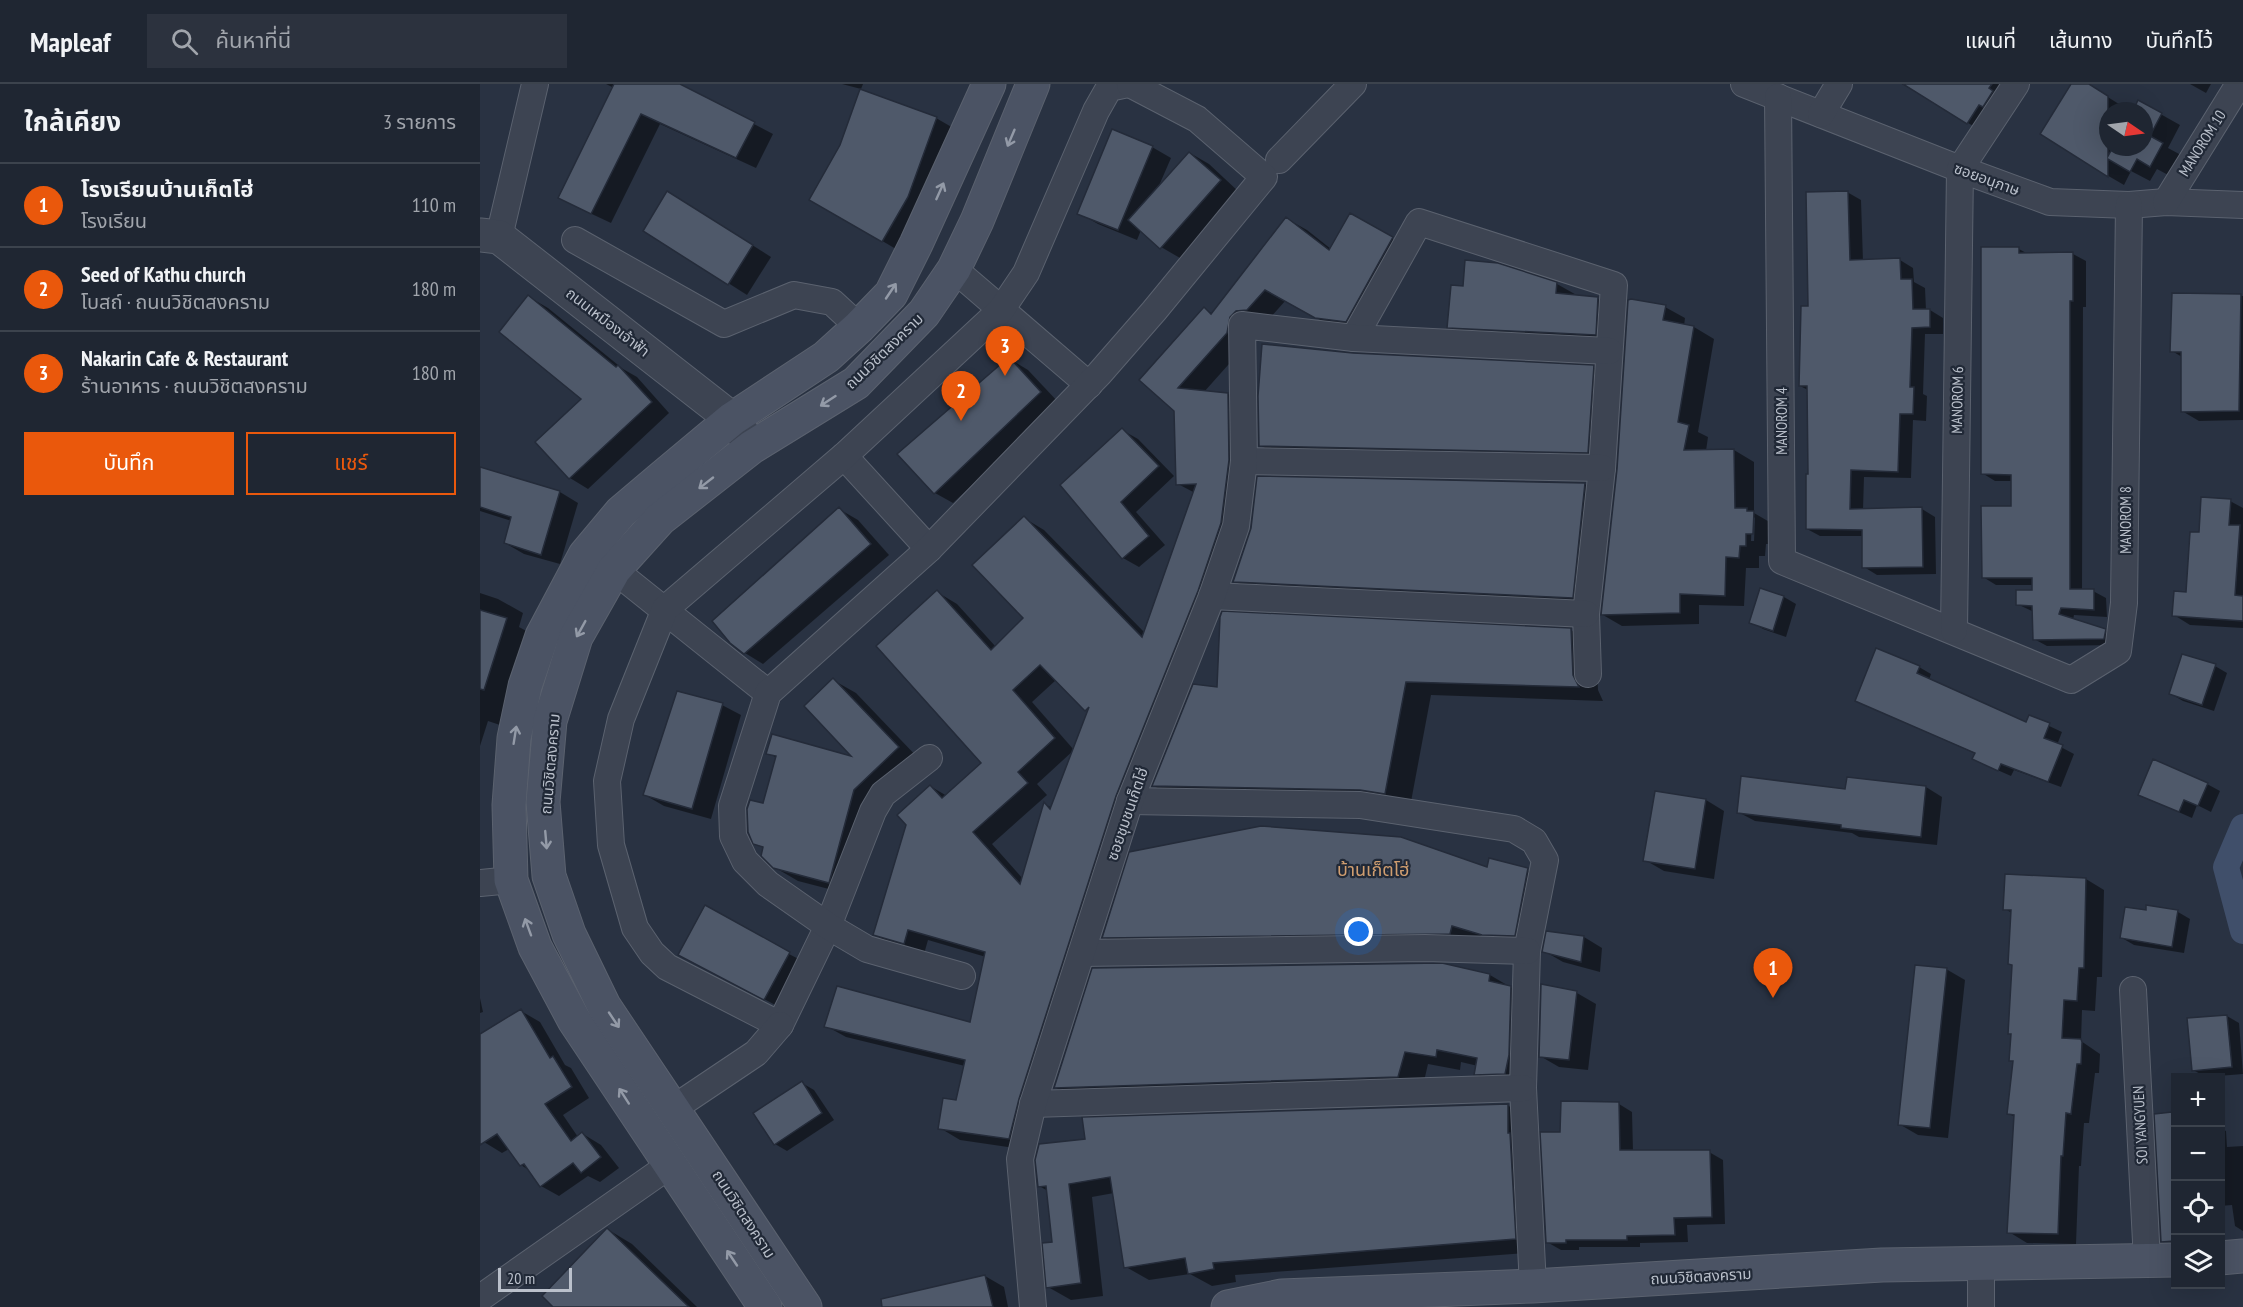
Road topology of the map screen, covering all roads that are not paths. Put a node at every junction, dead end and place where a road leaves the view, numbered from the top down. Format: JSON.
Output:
{"nodes":[{"id":1,"x":535,"y":84,"type":"edge"},
{"id":2,"x":989,"y":84,"type":"edge"},
{"id":3,"x":1033,"y":84,"type":"edge"},
{"id":4,"x":1129,"y":84,"type":"edge"},
{"id":5,"x":1353,"y":84,"type":"edge"},
{"id":6,"x":1744,"y":84,"type":"edge"},
{"id":7,"x":1839,"y":84,"type":"edge"},
{"id":8,"x":2016,"y":84,"type":"edge"},
{"id":9,"x":2239,"y":84,"type":"edge"},
{"id":10,"x":1778,"y":97,"type":"junction"},
{"id":11,"x":1821,"y":114,"type":"junction"},
{"id":12,"x":1279,"y":160,"type":"dead end"},
{"id":13,"x":1960,"y":169,"type":"junction"},
{"id":14,"x":2166,"y":202,"type":"junction"},
{"id":15,"x":2129,"y":205,"type":"junction"},
{"id":16,"x":2243,"y":205,"type":"edge"},
{"id":17,"x":489,"y":236,"type":"edge"},
{"id":18,"x":575,"y":240,"type":"dead end"},
{"id":19,"x":954,"y":269,"type":"junction"},
{"id":20,"x":1001,"y":310,"type":"junction"},
{"id":21,"x":860,"y":327,"type":"junction"},
{"id":22,"x":1354,"y":338,"type":"junction"},
{"id":23,"x":1609,"y":351,"type":"junction"},
{"id":24,"x":1089,"y":385,"type":"junction"},
{"id":25,"x":732,"y":419,"type":"junction"},
{"id":26,"x":752,"y":447,"type":"junction"},
{"id":27,"x":843,"y":456,"type":"junction"},
{"id":28,"x":1244,"y":461,"type":"junction"},
{"id":29,"x":1602,"y":468,"type":"junction"},
{"id":30,"x":928,"y":549,"type":"junction"},
{"id":31,"x":614,"y":570,"type":"junction"},
{"id":32,"x":1212,"y":597,"type":"junction"},
{"id":33,"x":665,"y":609,"type":"junction"},
{"id":34,"x":1586,"y":614,"type":"junction"},
{"id":35,"x":1954,"y":630,"type":"junction"},
{"id":36,"x":1588,"y":674,"type":"dead end"},
{"id":37,"x":768,"y":693,"type":"junction"},
{"id":38,"x":929,"y":758,"type":"dead end"},
{"id":39,"x":1130,"y":801,"type":"junction"},
{"id":40,"x":496,"y":882,"type":"edge"},
{"id":41,"x":828,"y":926,"type":"junction"},
{"id":42,"x":1527,"y":951,"type":"junction"},
{"id":43,"x":1082,"y":953,"type":"junction"},
{"id":44,"x":962,"y":976,"type":"dead end"},
{"id":45,"x":2133,"y":990,"type":"dead end"},
{"id":46,"x":780,"y":1025,"type":"junction"},
{"id":47,"x":1523,"y":1088,"type":"junction"},
{"id":48,"x":1033,"y":1104,"type":"junction"},
{"id":49,"x":674,"y":1108,"type":"junction"},
{"id":50,"x":670,"y":1165,"type":"junction"},
{"id":51,"x":2243,"y":1257,"type":"edge"},
{"id":52,"x":2225,"y":1258,"type":"edge"},
{"id":53,"x":2161,"y":1260,"type":"edge"},
{"id":54,"x":1981,"y":1264,"type":"junction"},
{"id":55,"x":1520,"y":1293,"type":"edge"},
{"id":56,"x":480,"y":1298,"type":"edge"},
{"id":57,"x":765,"y":1307,"type":"edge"},
{"id":58,"x":805,"y":1307,"type":"edge"},
{"id":59,"x":1033,"y":1307,"type":"edge"},
{"id":60,"x":1228,"y":1307,"type":"edge"},
{"id":61,"x":1981,"y":1307,"type":"edge"}],
"edges":[{"from":1,"to":17,"type":"street"},
{"from":21,"to":2,"type":"main road","one_way":true},
{"from":3,"to":19,"type":"main road","name":"ถนนวิชิตสงคราม","one_way":true},
{"from":4,"to":20,"type":"street"},
{"from":4,"to":24,"type":"street"},
{"from":5,"to":12,"type":"street"},
{"from":6,"to":10,"type":"street","name":"ซอยอนุภาษ"},
{"from":7,"to":11,"type":"street"},
{"from":8,"to":13,"type":"street"},
{"from":9,"to":14,"type":"street","name":"MANOROM 10"},
{"from":10,"to":11,"type":"street","name":"ซอยอนุภาษ"},
{"from":10,"to":35,"type":"street","name":"MANOROM 4"},
{"from":11,"to":13,"type":"street","name":"ซอยอนุภาษ"},
{"from":13,"to":15,"type":"street","name":"ซอยอนุภาษ"},
{"from":13,"to":35,"type":"street","name":"MANOROM 6"},
{"from":14,"to":15,"type":"street","name":"ซอยอนุภาษ"},
{"from":14,"to":16,"type":"street","name":"ซอยอนุภาษ"},
{"from":15,"to":35,"type":"street","name":"MANOROM 8"},
{"from":17,"to":25,"type":"street","name":"ถนนเหมืองเจ้าฟ้า"},
{"from":18,"to":21,"type":"street"},
{"from":19,"to":20,"type":"street"},
{"from":19,"to":26,"type":"main road","name":"ถนนวิชิตสงคราม","one_way":true},
{"from":20,"to":24,"type":"street"},
{"from":20,"to":27,"type":"street"},
{"from":21,"to":25,"type":"main road"},
{"from":22,"to":23,"type":"street"},
{"from":22,"to":23,"type":"street"},
{"from":22,"to":28,"type":"street","name":"ซอยชุมชนเก็ตโฮ่"},
{"from":23,"to":29,"type":"street"},
{"from":24,"to":30,"type":"street"},
{"from":25,"to":26,"type":"street","name":"ถนนเหมืองเจ้าฟ้า"},
{"from":40,"to":25,"type":"main road","one_way":true},
{"from":26,"to":31,"type":"main road","name":"ถนนวิชิตสงคราม","one_way":true},
{"from":27,"to":30,"type":"street"},
{"from":27,"to":33,"type":"street"},
{"from":28,"to":29,"type":"street"},
{"from":28,"to":32,"type":"street","name":"ซอยชุมชนเก็ตโฮ่"},
{"from":29,"to":34,"type":"street"},
{"from":30,"to":37,"type":"street"},
{"from":31,"to":33,"type":"street"},
{"from":31,"to":49,"type":"main road","name":"ถนนวิชิตสงคราม","one_way":true},
{"from":32,"to":34,"type":"street"},
{"from":32,"to":39,"type":"street","name":"ซอยชุมชนเก็ตโฮ่"},
{"from":33,"to":37,"type":"street"},
{"from":33,"to":46,"type":"street"},
{"from":34,"to":36,"type":"street"},
{"from":37,"to":41,"type":"street"},
{"from":38,"to":41,"type":"street"},
{"from":39,"to":42,"type":"street"},
{"from":39,"to":43,"type":"street","name":"ซอยชุมชนเก็ตโฮ่"},
{"from":50,"to":40,"type":"main road","one_way":true},
{"from":41,"to":44,"type":"street"},
{"from":41,"to":46,"type":"street"},
{"from":42,"to":43,"type":"street"},
{"from":42,"to":47,"type":"street"},
{"from":43,"to":48,"type":"street","name":"ซอยชุมชนเก็ตโฮ่"},
{"from":45,"to":53,"type":"street","name":"SOI YANGYUEN"},
{"from":46,"to":49,"type":"street"},
{"from":47,"to":48,"type":"street"},
{"from":47,"to":55,"type":"street"},
{"from":48,"to":59,"type":"street","name":"ซอยชุมชนเก็ตโฮ่"},
{"from":49,"to":58,"type":"main road","name":"ถนนวิชิตสงคราม"},
{"from":50,"to":56,"type":"street"},
{"from":57,"to":50,"type":"main road","one_way":true},
{"from":51,"to":52,"type":"main road"},
{"from":53,"to":54,"type":"main road","name":"ถนนวิชิตสงคราม"},
{"from":54,"to":55,"type":"main road","name":"ถนนวิชิตสงคราม"},
{"from":54,"to":61,"type":"street"},
{"from":55,"to":60,"type":"main road","name":"ถนนวิชิตสงคราม"}]}
